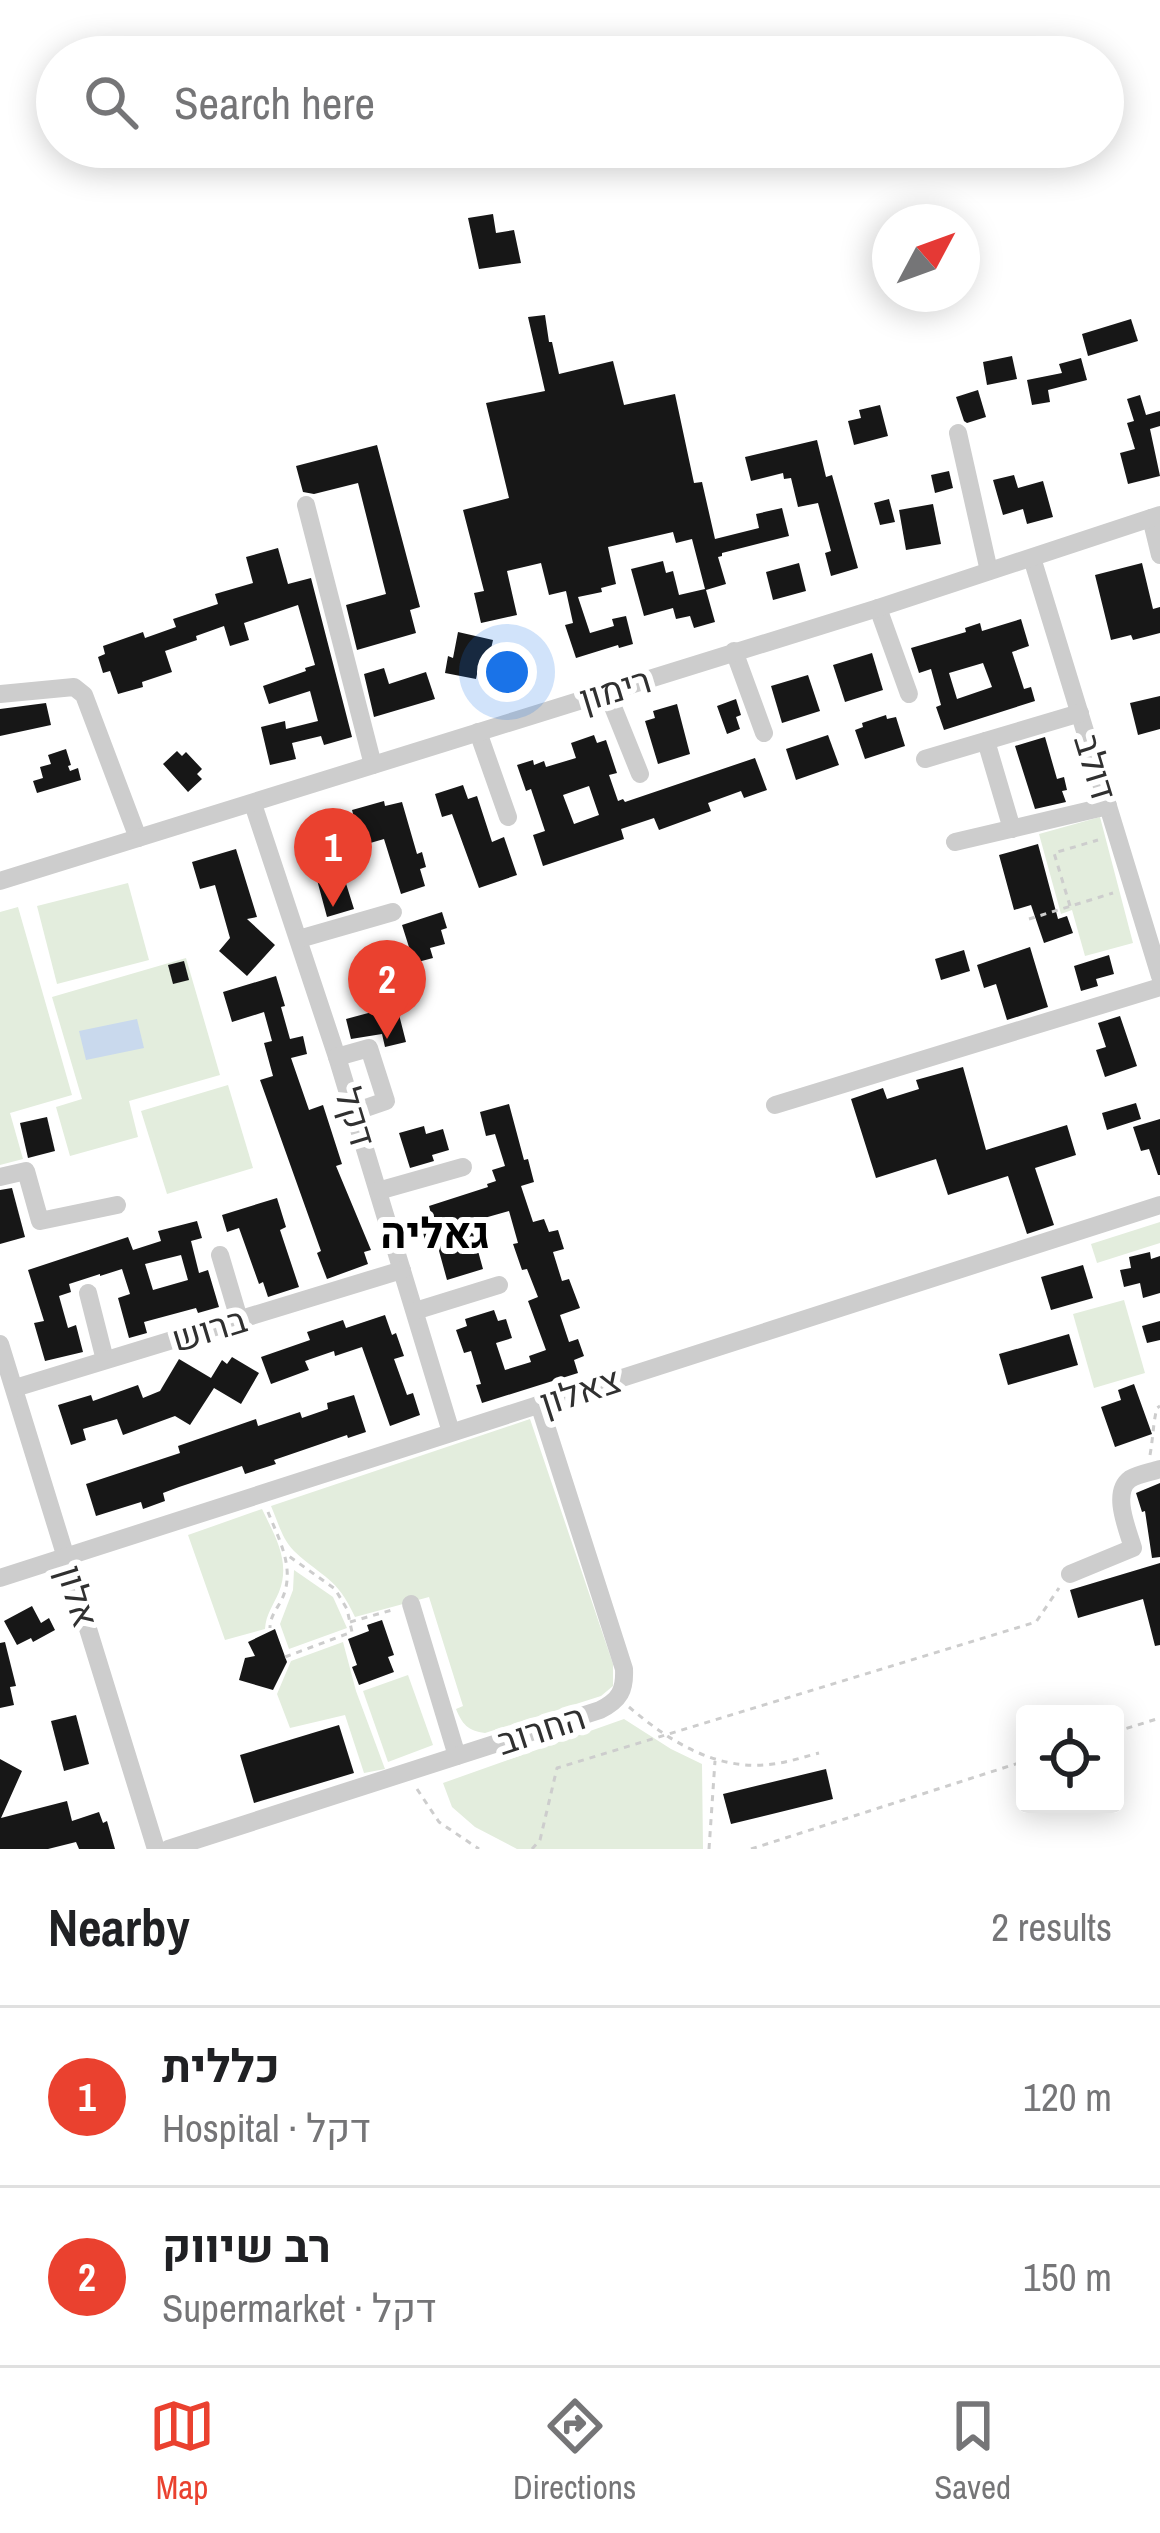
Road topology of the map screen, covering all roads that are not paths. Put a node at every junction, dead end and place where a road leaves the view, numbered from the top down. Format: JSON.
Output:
{"nodes":[{"id":1,"x":958,"y":433,"type":"dead end"},
{"id":2,"x":306,"y":505,"type":"dead end"},
{"id":3,"x":1155,"y":517,"type":"edge"},
{"id":4,"x":1160,"y":554,"type":"edge"},
{"id":5,"x":1032,"y":558,"type":"junction"},
{"id":6,"x":989,"y":571,"type":"junction"},
{"id":7,"x":878,"y":608,"type":"junction"},
{"id":8,"x":734,"y":652,"type":"junction"},
{"id":9,"x":607,"y":692,"type":"junction"},
{"id":10,"x":0,"y":694,"type":"edge"},
{"id":11,"x":909,"y":694,"type":"dead end"},
{"id":12,"x":1080,"y":713,"type":"junction"},
{"id":13,"x":478,"y":731,"type":"junction"},
{"id":14,"x":764,"y":733,"type":"dead end"},
{"id":15,"x":986,"y":741,"type":"junction"},
{"id":16,"x":925,"y":759,"type":"dead end"},
{"id":17,"x":374,"y":765,"type":"junction"},
{"id":18,"x":640,"y":774,"type":"dead end"},
{"id":19,"x":253,"y":803,"type":"junction"},
{"id":20,"x":1108,"y":806,"type":"junction"},
{"id":21,"x":508,"y":817,"type":"dead end"},
{"id":22,"x":1012,"y":829,"type":"junction"},
{"id":23,"x":138,"y":838,"type":"junction"},
{"id":24,"x":955,"y":842,"type":"dead end"},
{"id":25,"x":0,"y":881,"type":"edge"},
{"id":26,"x":393,"y":912,"type":"dead end"},
{"id":27,"x":298,"y":939,"type":"junction"},
{"id":28,"x":1160,"y":975,"type":"edge"},
{"id":29,"x":337,"y":1057,"type":"junction"},
{"id":30,"x":775,"y":1105,"type":"dead end"},
{"id":31,"x":354,"y":1112,"type":"junction"},
{"id":32,"x":463,"y":1167,"type":"dead end"},
{"id":33,"x":0,"y":1177,"type":"edge"},
{"id":34,"x":378,"y":1191,"type":"junction"},
{"id":35,"x":117,"y":1204,"type":"dead end"},
{"id":36,"x":1160,"y":1204,"type":"edge"},
{"id":37,"x":220,"y":1255,"type":"dead end"},
{"id":38,"x":403,"y":1270,"type":"junction"},
{"id":39,"x":499,"y":1285,"type":"dead end"},
{"id":40,"x":88,"y":1293,"type":"dead end"},
{"id":41,"x":415,"y":1311,"type":"junction"},
{"id":42,"x":239,"y":1319,"type":"junction"},
{"id":43,"x":0,"y":1344,"type":"edge"},
{"id":44,"x":106,"y":1360,"type":"junction"},
{"id":45,"x":15,"y":1388,"type":"junction"},
{"id":46,"x":538,"y":1404,"type":"junction"},
{"id":47,"x":451,"y":1432,"type":"junction"},
{"id":48,"x":1154,"y":1471,"type":"edge"},
{"id":49,"x":66,"y":1556,"type":"junction"},
{"id":50,"x":1070,"y":1574,"type":"road end"},
{"id":51,"x":0,"y":1577,"type":"edge"},
{"id":52,"x":411,"y":1604,"type":"road end"},
{"id":53,"x":457,"y":1756,"type":"junction"},
{"id":54,"x":156,"y":1849,"type":"edge"},
{"id":55,"x":167,"y":1849,"type":"edge"}],
"edges":[{"from":1,"to":6,"type":"street"},
{"from":2,"to":17,"type":"street"},
{"from":3,"to":4,"type":"street"},
{"from":3,"to":5,"type":"street","name":"רימון"},
{"from":5,"to":6,"type":"street","name":"רימון"},
{"from":5,"to":12,"type":"street","name":"דולב"},
{"from":6,"to":7,"type":"street","name":"רימון"},
{"from":7,"to":8,"type":"street","name":"רימון"},
{"from":7,"to":11,"type":"street"},
{"from":8,"to":9,"type":"street","name":"רימון"},
{"from":8,"to":14,"type":"street"},
{"from":9,"to":13,"type":"street","name":"רימון"},
{"from":9,"to":18,"type":"street"},
{"from":10,"to":23,"type":"street"},
{"from":12,"to":15,"type":"street"},
{"from":12,"to":20,"type":"street","name":"דולב"},
{"from":13,"to":17,"type":"street","name":"רימון"},
{"from":13,"to":21,"type":"street"},
{"from":15,"to":16,"type":"street"},
{"from":15,"to":22,"type":"street"},
{"from":17,"to":19,"type":"street","name":"רימון"},
{"from":19,"to":23,"type":"street","name":"רימון"},
{"from":19,"to":27,"type":"street","name":"דקל"},
{"from":20,"to":22,"type":"street"},
{"from":20,"to":28,"type":"street","name":"דולב"},
{"from":22,"to":24,"type":"street"},
{"from":23,"to":25,"type":"street","name":"רימון"},
{"from":26,"to":27,"type":"street"},
{"from":27,"to":29,"type":"street","name":"דקל"},
{"from":28,"to":30,"type":"street"},
{"from":29,"to":31,"type":"street","name":"דקל"},
{"from":29,"to":31,"type":"street"},
{"from":31,"to":34,"type":"street","name":"דקל"},
{"from":32,"to":34,"type":"street"},
{"from":33,"to":35,"type":"street"},
{"from":34,"to":38,"type":"street","name":"דקל"},
{"from":36,"to":46,"type":"street","name":"צאלון"},
{"from":37,"to":42,"type":"street"},
{"from":38,"to":41,"type":"street","name":"דקל"},
{"from":38,"to":42,"type":"street","name":"ברוש"},
{"from":39,"to":41,"type":"street"},
{"from":40,"to":44,"type":"street"},
{"from":41,"to":47,"type":"street","name":"דקל"},
{"from":42,"to":44,"type":"street","name":"ברוש"},
{"from":43,"to":45,"type":"street","name":"אלון"},
{"from":44,"to":45,"type":"street","name":"ברוש"},
{"from":45,"to":49,"type":"street","name":"אלון"},
{"from":46,"to":47,"type":"street","name":"צאלון"},
{"from":46,"to":53,"type":"street","name":"החרוב"},
{"from":47,"to":49,"type":"street","name":"צאלון"},
{"from":48,"to":50,"type":"street"},
{"from":49,"to":51,"type":"street","name":"צאלון"},
{"from":49,"to":54,"type":"street","name":"אלון"},
{"from":52,"to":53,"type":"street"},
{"from":53,"to":55,"type":"street","name":"החרוב"}]}
